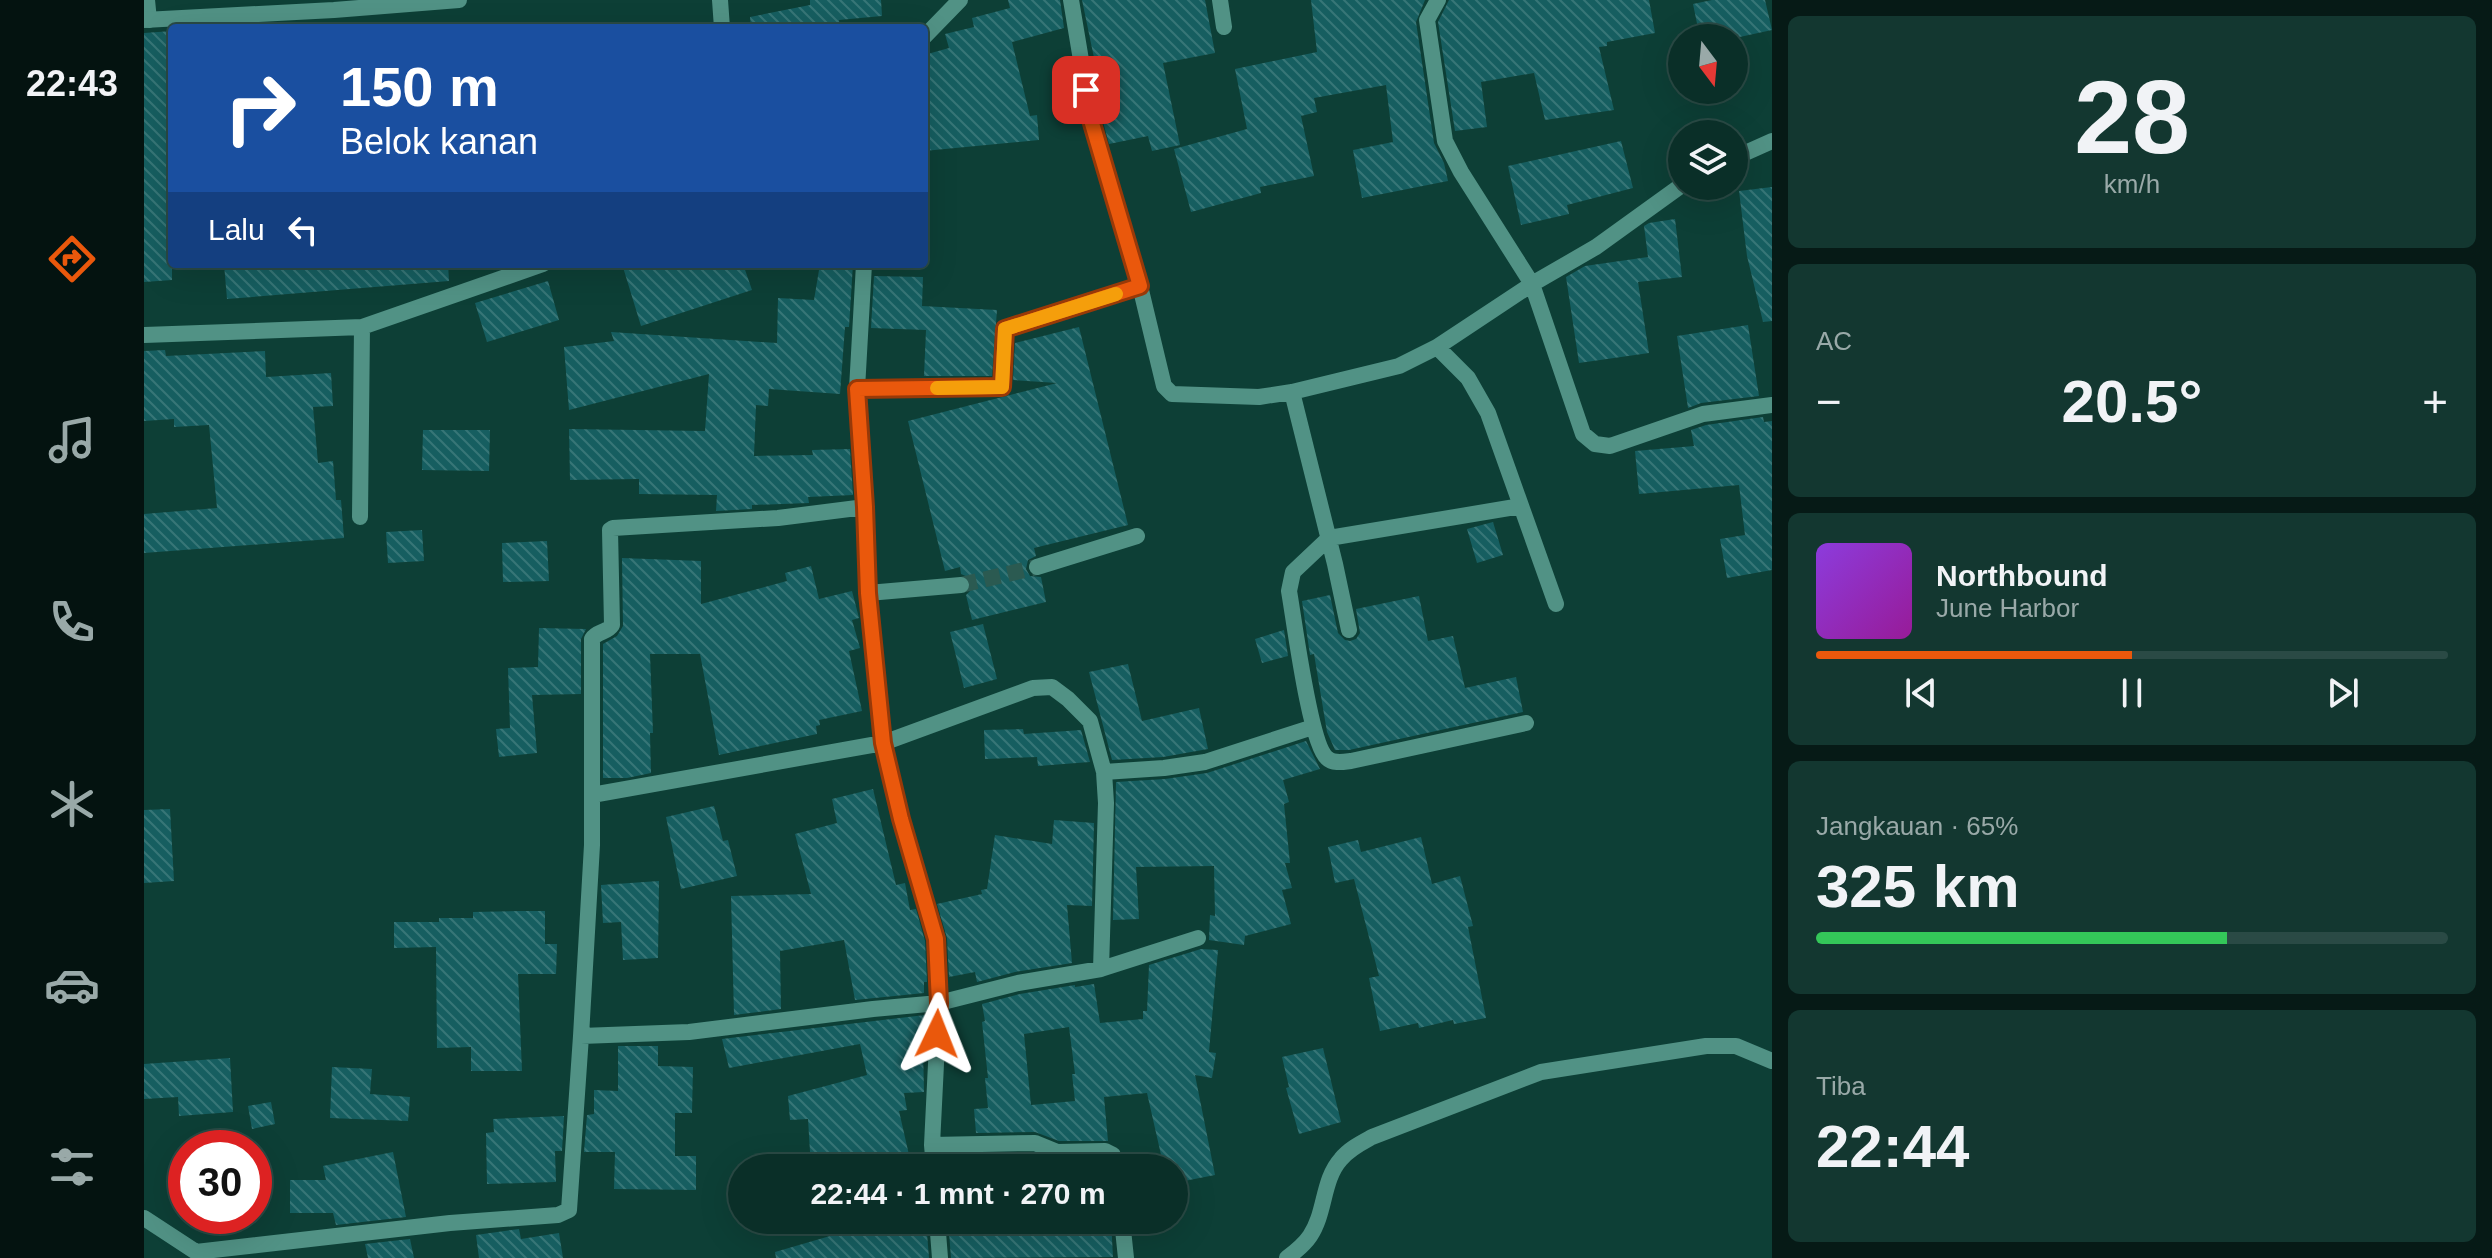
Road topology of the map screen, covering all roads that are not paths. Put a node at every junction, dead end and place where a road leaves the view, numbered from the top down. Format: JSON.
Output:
{"nodes":[{"id":1,"x":147,"y":0,"type":"edge"},
{"id":2,"x":459,"y":0,"type":"edge"},
{"id":3,"x":720,"y":0,"type":"edge"},
{"id":4,"x":960,"y":0,"type":"edge"},
{"id":5,"x":1071,"y":0,"type":"edge"},
{"id":6,"x":1220,"y":0,"type":"edge"},
{"id":7,"x":1438,"y":0,"type":"edge"},
{"id":8,"x":147,"y":20,"type":"edge"},
{"id":9,"x":722,"y":24,"type":"edge"},
{"id":10,"x":1224,"y":27,"type":"dead end"},
{"id":11,"x":928,"y":33,"type":"edge"},
{"id":12,"x":1772,"y":141,"type":"edge"},
{"id":13,"x":1748,"y":152,"type":"edge"},
{"id":14,"x":1668,"y":195,"type":"edge"},
{"id":15,"x":532,"y":268,"type":"edge"},
{"id":16,"x":864,"y":268,"type":"edge"},
{"id":17,"x":1532,"y":284,"type":"junction"},
{"id":18,"x":1140,"y":286,"type":"junction"},
{"id":19,"x":362,"y":327,"type":"junction"},
{"id":20,"x":144,"y":335,"type":"edge"},
{"id":21,"x":1437,"y":347,"type":"junction"},
{"id":22,"x":857,"y":389,"type":"junction"},
{"id":23,"x":1292,"y":392,"type":"junction"},
{"id":24,"x":1772,"y":405,"type":"edge"},
{"id":25,"x":1521,"y":506,"type":"junction"},
{"id":26,"x":865,"y":507,"type":"junction"},
{"id":27,"x":360,"y":517,"type":"dead end"},
{"id":28,"x":1137,"y":536,"type":"dead end"},
{"id":29,"x":1329,"y":538,"type":"junction"},
{"id":30,"x":1037,"y":567,"type":"tunnel mouth"},
{"id":31,"x":961,"y":585,"type":"tunnel mouth"},
{"id":32,"x":868,"y":593,"type":"junction"},
{"id":33,"x":1556,"y":604,"type":"dead end"},
{"id":34,"x":1349,"y":630,"type":"dead end"},
{"id":35,"x":1526,"y":723,"type":"dead end"},
{"id":36,"x":1313,"y":727,"type":"junction"},
{"id":37,"x":883,"y":743,"type":"junction"},
{"id":38,"x":1104,"y":772,"type":"junction"},
{"id":39,"x":592,"y":795,"type":"junction"},
{"id":40,"x":1198,"y":938,"type":"dead end"},
{"id":41,"x":1101,"y":969,"type":"junction"},
{"id":42,"x":939,"y":1003,"type":"junction"},
{"id":43,"x":581,"y":1036,"type":"junction"},
{"id":44,"x":1772,"y":1061,"type":"edge"},
{"id":45,"x":932,"y":1145,"type":"junction"},
{"id":46,"x":933,"y":1154,"type":"edge"},
{"id":47,"x":1111,"y":1154,"type":"edge"},
{"id":48,"x":144,"y":1218,"type":"edge"},
{"id":49,"x":938,"y":1234,"type":"edge"},
{"id":50,"x":1123,"y":1234,"type":"edge"},
{"id":51,"x":940,"y":1258,"type":"edge"},
{"id":52,"x":1126,"y":1258,"type":"edge"},
{"id":53,"x":1287,"y":1258,"type":"edge"}],
"edges":[{"from":1,"to":8,"type":"street"},
{"from":2,"to":8,"type":"street"},
{"from":3,"to":9,"type":"street"},
{"from":4,"to":11,"type":"street"},
{"from":5,"to":18,"type":"street"},
{"from":6,"to":10,"type":"street"},
{"from":7,"to":17,"type":"street"},
{"from":12,"to":13,"type":"street"},
{"from":14,"to":17,"type":"street"},
{"from":15,"to":19,"type":"street"},
{"from":16,"to":22,"type":"street"},
{"from":17,"to":21,"type":"street"},
{"from":17,"to":24,"type":"street"},
{"from":18,"to":22,"type":"street"},
{"from":18,"to":23,"type":"street"},
{"from":19,"to":20,"type":"street"},
{"from":19,"to":27,"type":"street"},
{"from":21,"to":23,"type":"street"},
{"from":21,"to":25,"type":"street"},
{"from":22,"to":26,"type":"street"},
{"from":23,"to":29,"type":"street"},
{"from":25,"to":29,"type":"street"},
{"from":25,"to":33,"type":"street"},
{"from":26,"to":32,"type":"street"},
{"from":26,"to":39,"type":"street"},
{"from":28,"to":30,"type":"street"},
{"from":29,"to":34,"type":"street"},
{"from":29,"to":36,"type":"street"},
{"from":31,"to":32,"type":"street"},
{"from":32,"to":37,"type":"street"},
{"from":35,"to":36,"type":"street"},
{"from":36,"to":38,"type":"street"},
{"from":37,"to":38,"type":"street"},
{"from":37,"to":39,"type":"street"},
{"from":37,"to":42,"type":"street"},
{"from":38,"to":41,"type":"street"},
{"from":39,"to":43,"type":"street"},
{"from":40,"to":41,"type":"street"},
{"from":41,"to":42,"type":"street"},
{"from":42,"to":43,"type":"street"},
{"from":42,"to":45,"type":"street"},
{"from":43,"to":48,"type":"street"},
{"from":44,"to":53,"type":"street"},
{"from":45,"to":46,"type":"street"},
{"from":45,"to":47,"type":"street"},
{"from":49,"to":51,"type":"street"},
{"from":50,"to":52,"type":"street"}]}
